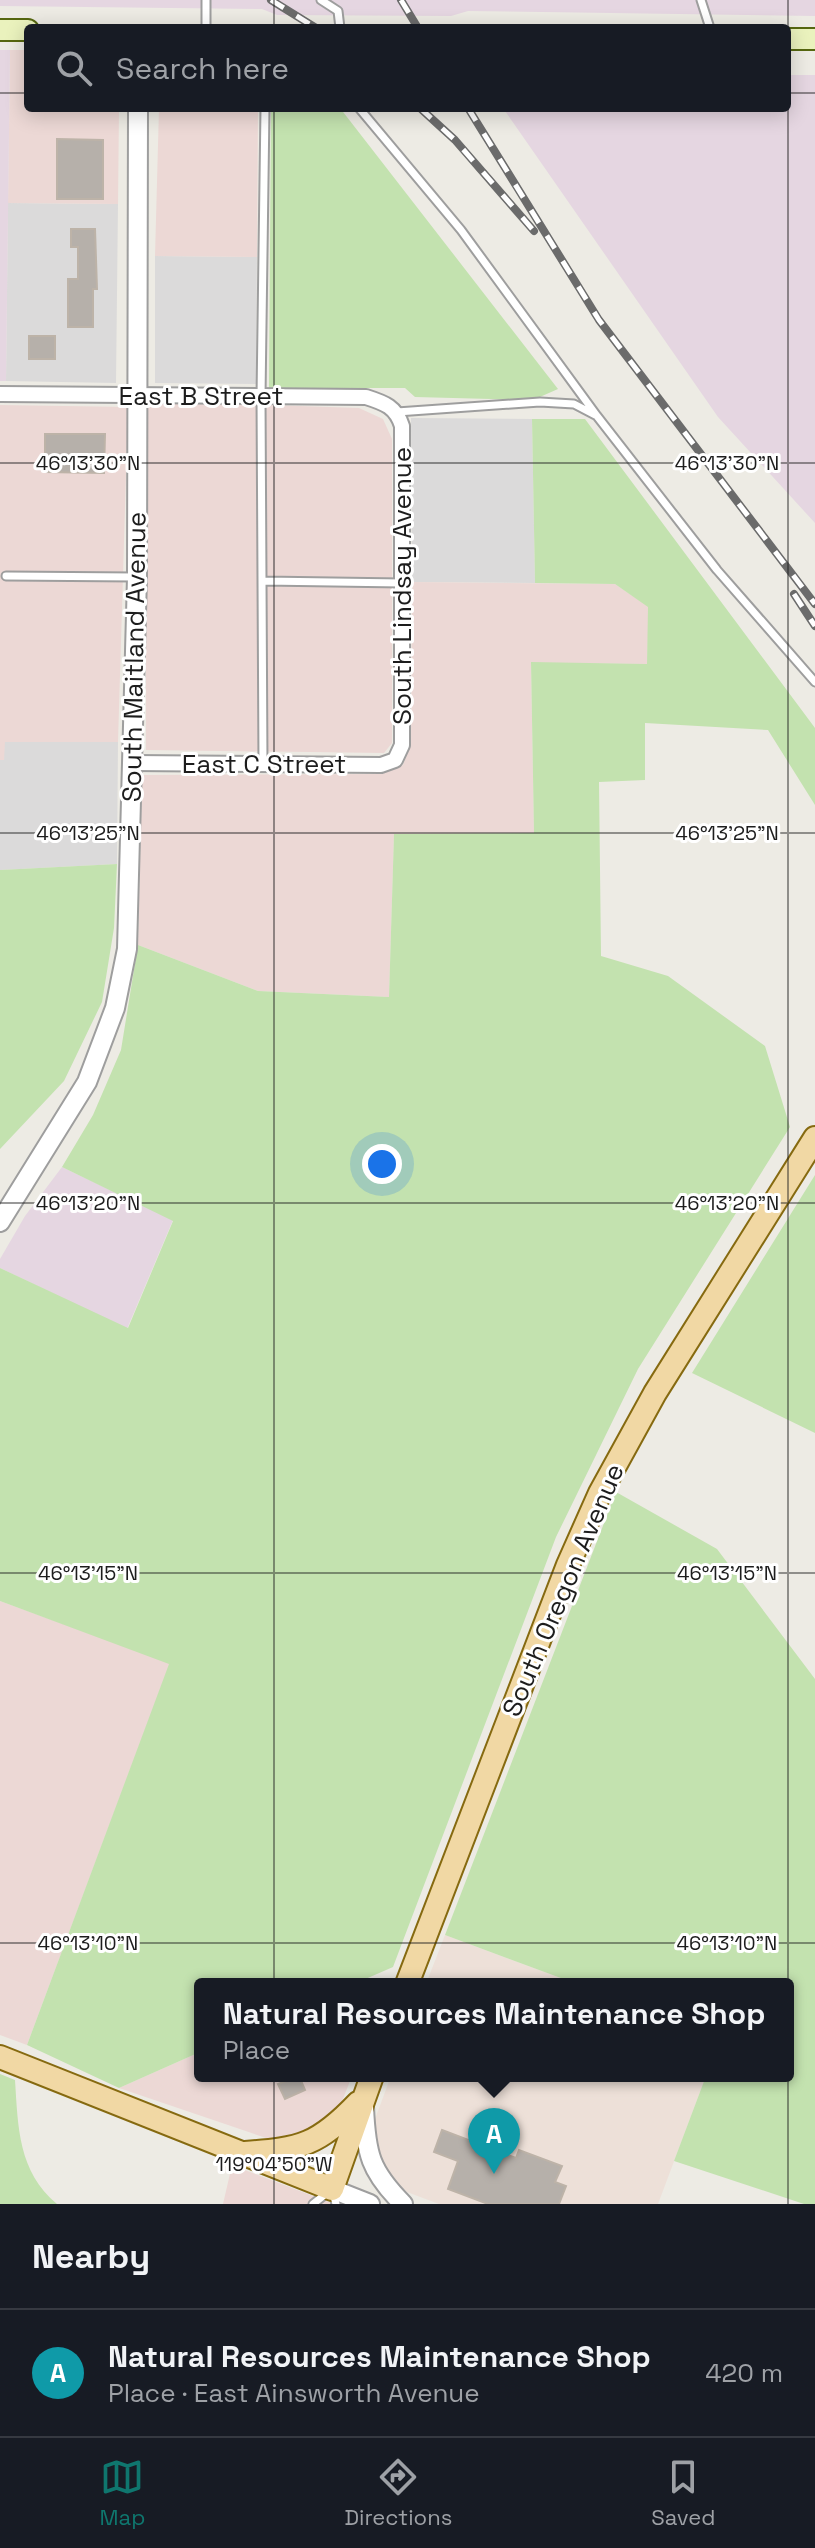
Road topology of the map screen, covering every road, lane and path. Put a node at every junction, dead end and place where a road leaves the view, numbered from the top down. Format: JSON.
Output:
{"nodes":[{"id":1,"x":206,"y":0,"type":"edge"},
{"id":2,"x":321,"y":0,"type":"edge"},
{"id":3,"x":701,"y":0,"type":"edge"},
{"id":4,"x":206,"y":24,"type":"edge"},
{"id":5,"x":340,"y":24,"type":"edge"},
{"id":6,"x":709,"y":24,"type":"edge"},
{"id":7,"x":0,"y":30,"type":"edge"},
{"id":8,"x":24,"y":30,"type":"edge"},
{"id":9,"x":791,"y":39,"type":"edge"},
{"id":10,"x":815,"y":39,"type":"edge"},
{"id":11,"x":138,"y":112,"type":"edge"},
{"id":12,"x":265,"y":112,"type":"edge"},
{"id":13,"x":362,"y":112,"type":"edge"},
{"id":14,"x":0,"y":394,"type":"edge"},
{"id":15,"x":136,"y":396,"type":"junction"},
{"id":16,"x":261,"y":397,"type":"junction"},
{"id":17,"x":397,"y":412,"type":"junction"},
{"id":18,"x":597,"y":416,"type":"junction"},
{"id":19,"x":6,"y":576,"type":"dead end"},
{"id":20,"x":137,"y":577,"type":"junction"},
{"id":21,"x":264,"y":581,"type":"junction"},
{"id":22,"x":403,"y":583,"type":"junction"},
{"id":23,"x":815,"y":682,"type":"edge"},
{"id":24,"x":395,"y":760,"type":"joint"},
{"id":25,"x":132,"y":763,"type":"junction"},
{"id":26,"x":263,"y":764,"type":"junction"},
{"id":27,"x":815,"y":1138,"type":"edge"},
{"id":28,"x":0,"y":1222,"type":"edge"},
{"id":29,"x":409,"y":1978,"type":"edge"},
{"id":30,"x":0,"y":2057,"type":"edge"},
{"id":31,"x":368,"y":2086,"type":"edge"},
{"id":32,"x":237,"y":2153,"type":"junction"},
{"id":33,"x":334,"y":2197,"type":"edge"},
{"id":34,"x":313,"y":2204,"type":"edge"},
{"id":35,"x":370,"y":2204,"type":"edge"},
{"id":36,"x":403,"y":2204,"type":"edge"}],
"edges":[{"from":1,"to":4,"type":"lane"},
{"from":2,"to":5,"type":"lane"},
{"from":3,"to":6,"type":"lane"},
{"from":7,"to":8,"type":"main road"},
{"from":9,"to":10,"type":"main road"},
{"from":11,"to":15,"type":"street","name":"South Maitland Avenue"},
{"from":12,"to":16,"type":"lane"},
{"from":13,"to":18,"type":"lane"},
{"from":14,"to":15,"type":"street","name":"East B Street"},
{"from":15,"to":16,"type":"street","name":"East B Street"},
{"from":15,"to":20,"type":"street","name":"South Maitland Avenue"},
{"from":16,"to":17,"type":"street","name":"East B Street"},
{"from":16,"to":21,"type":"lane"},
{"from":17,"to":18,"type":"lane"},
{"from":17,"to":22,"type":"street","name":"South Lindsay Avenue"},
{"from":18,"to":23,"type":"lane"},
{"from":19,"to":20,"type":"lane"},
{"from":20,"to":25,"type":"street","name":"South Maitland Avenue"},
{"from":21,"to":22,"type":"lane"},
{"from":21,"to":26,"type":"lane"},
{"from":22,"to":24,"type":"street","name":"South Lindsay Avenue"},
{"from":24,"to":26,"type":"street","name":"East C Street"},
{"from":25,"to":26,"type":"street","name":"East C Street"},
{"from":25,"to":28,"type":"street","name":"South Maitland Avenue"},
{"from":27,"to":29,"type":"main road","name":"South Oregon Avenue"},
{"from":30,"to":32,"type":"main road"},
{"from":31,"to":32,"type":"main road"},
{"from":31,"to":33,"type":"main road"},
{"from":31,"to":36,"type":"street"},
{"from":32,"to":33,"type":"main road"},
{"from":33,"to":34,"type":"lane"},
{"from":33,"to":35,"type":"street"}]}
